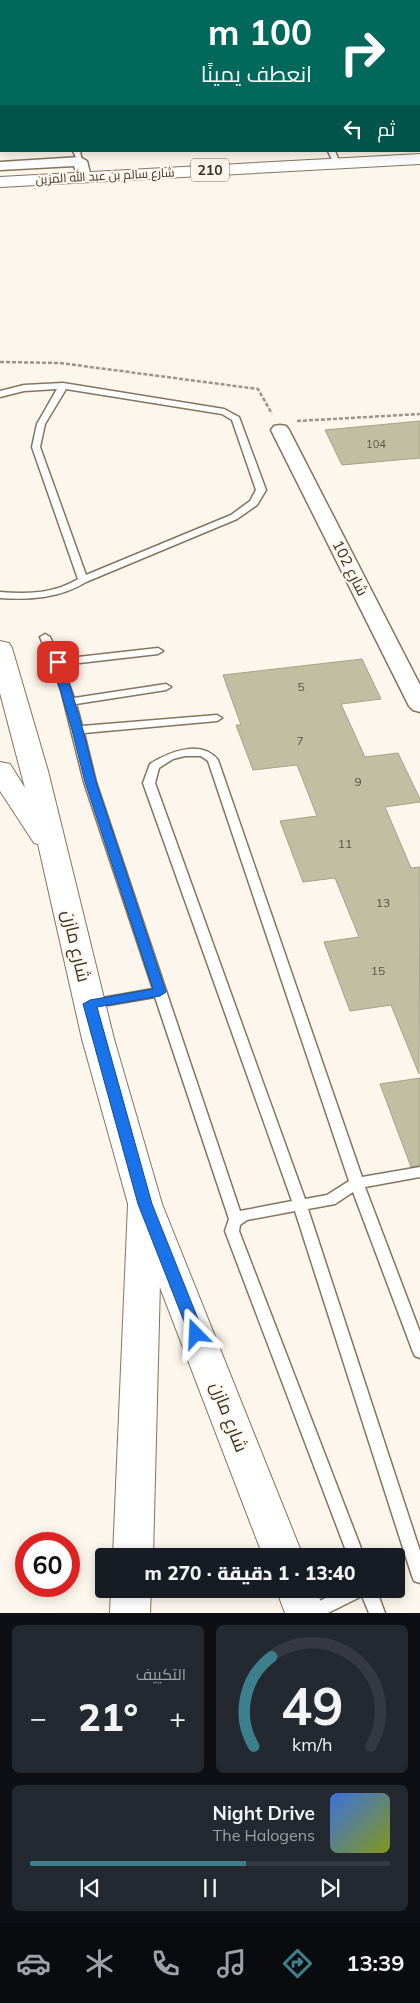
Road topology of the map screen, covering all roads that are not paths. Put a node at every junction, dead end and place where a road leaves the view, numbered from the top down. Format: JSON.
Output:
{"nodes":[{"id":1,"x":411,"y":156,"type":"edge"},
{"id":2,"x":334,"y":157,"type":"edge"},
{"id":3,"x":0,"y":166,"type":"edge"},
{"id":4,"x":76,"y":172,"type":"edge"},
{"id":5,"x":420,"y":175,"type":"edge"},
{"id":6,"x":0,"y":182,"type":"edge"},
{"id":7,"x":0,"y":198,"type":"edge"},
{"id":8,"x":63,"y":386,"type":"junction"},
{"id":9,"x":0,"y":394,"type":"edge"},
{"id":10,"x":278,"y":426,"type":"road end"},
{"id":11,"x":83,"y":580,"type":"junction"},
{"id":12,"x":0,"y":595,"type":"edge"},
{"id":13,"x":45,"y":637,"type":"dead end"},
{"id":14,"x":0,"y":648,"type":"edge"},
{"id":15,"x":158,"y":651,"type":"dead end"},
{"id":16,"x":58,"y":662,"type":"junction"},
{"id":17,"x":166,"y":687,"type":"dead end"},
{"id":18,"x":69,"y":702,"type":"junction"},
{"id":19,"x":420,"y":706,"type":"edge"},
{"id":20,"x":217,"y":718,"type":"dead end"},
{"id":21,"x":78,"y":730,"type":"junction"},
{"id":22,"x":0,"y":770,"type":"edge"},
{"id":23,"x":54,"y":850,"type":"junction"},
{"id":24,"x":160,"y":992,"type":"junction"},
{"id":25,"x":90,"y":1004,"type":"junction"},
{"id":26,"x":420,"y":1172,"type":"edge"},
{"id":27,"x":357,"y":1183,"type":"junction"},
{"id":28,"x":145,"y":1204,"type":"junction"},
{"id":29,"x":300,"y":1205,"type":"junction"},
{"id":30,"x":236,"y":1220,"type":"junction"},
{"id":31,"x":420,"y":1352,"type":"edge"},
{"id":32,"x":133,"y":1548,"type":"edge"},
{"id":33,"x":280,"y":1548,"type":"edge"},
{"id":34,"x":353,"y":1548,"type":"edge"},
{"id":35,"x":420,"y":1576,"type":"edge"},
{"id":36,"x":131,"y":1598,"type":"edge"},
{"id":37,"x":299,"y":1598,"type":"edge"},
{"id":38,"x":341,"y":1598,"type":"edge"},
{"id":39,"x":371,"y":1598,"type":"edge"},
{"id":40,"x":130,"y":1613,"type":"edge"},
{"id":41,"x":305,"y":1613,"type":"edge"},
{"id":42,"x":312,"y":1613,"type":"edge"},
{"id":43,"x":377,"y":1613,"type":"edge"}],
"edges":[{"from":1,"to":2,"type":"main road","name":"شارع سالم بن عبد الله المزين","number":"210"},
{"from":2,"to":4,"type":"main road","name":"شارع سالم بن عبد الله المزين","number":"210"},
{"from":3,"to":4,"type":"street"},
{"from":4,"to":5,"type":"main road","name":"شارع سالم بن عبد الله المزين","number":"210"},
{"from":4,"to":6,"type":"main road","name":"شارع سالم بن عبد الله المزين","number":"210"},
{"from":4,"to":7,"type":"main road","name":"شارع سالم بن عبد الله المزين","number":"210"},
{"from":8,"to":9,"type":"lane"},
{"from":8,"to":11,"type":"lane"},
{"from":8,"to":11,"type":"lane"},
{"from":10,"to":19,"type":"street","name":"شارع 102"},
{"from":11,"to":12,"type":"lane"},
{"from":13,"to":16,"type":"lane"},
{"from":14,"to":23,"type":"main road"},
{"from":15,"to":16,"type":"lane"},
{"from":16,"to":18,"type":"lane"},
{"from":17,"to":18,"type":"lane"},
{"from":18,"to":21,"type":"lane"},
{"from":20,"to":21,"type":"lane"},
{"from":21,"to":24,"type":"lane"},
{"from":22,"to":23,"type":"main road","name":"شارع مازن"},
{"from":23,"to":25,"type":"main road","name":"شارع مازن"},
{"from":24,"to":25,"type":"lane"},
{"from":24,"to":30,"type":"lane"},
{"from":25,"to":28,"type":"main road","name":"شارع مازن"},
{"from":26,"to":27,"type":"lane"},
{"from":27,"to":29,"type":"lane"},
{"from":27,"to":29,"type":"lane"},
{"from":27,"to":31,"type":"lane"},
{"from":28,"to":32,"type":"main road"},
{"from":28,"to":33,"type":"main road","name":"شارع مازن"},
{"from":29,"to":30,"type":"lane"},
{"from":29,"to":35,"type":"lane"},
{"from":30,"to":34,"type":"lane"},
{"from":36,"to":40,"type":"main road"},
{"from":37,"to":41,"type":"main road"},
{"from":38,"to":42,"type":"lane"},
{"from":39,"to":43,"type":"lane"}]}
